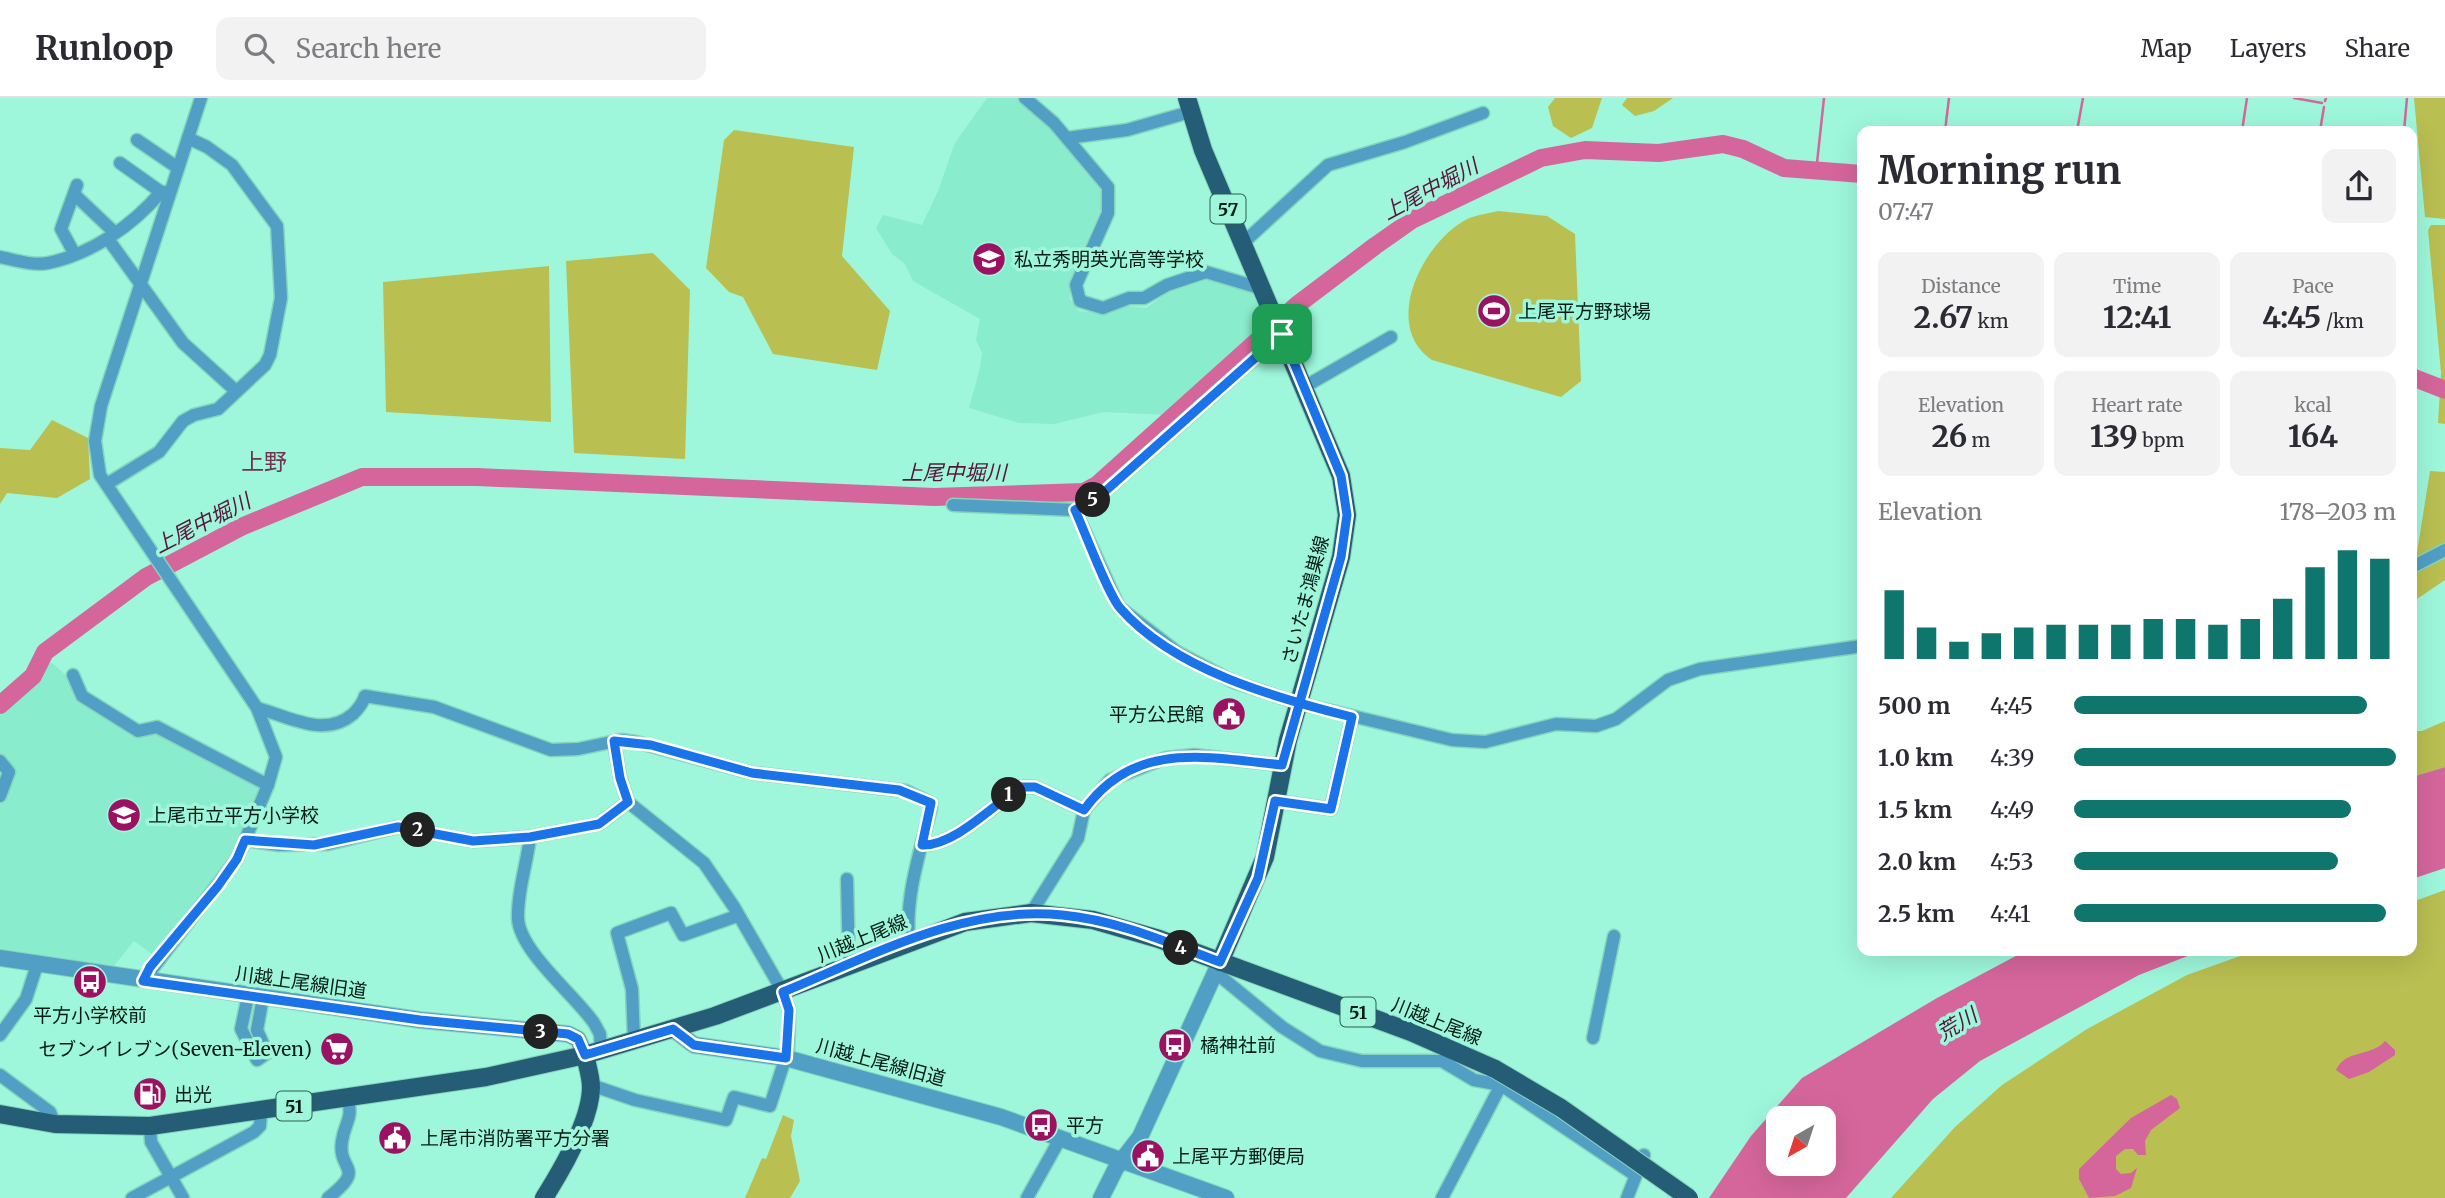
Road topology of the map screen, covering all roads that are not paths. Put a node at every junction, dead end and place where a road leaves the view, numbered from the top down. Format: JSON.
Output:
{"nodes":[{"id":1,"x":201,"y":98,"type":"edge"},
{"id":2,"x":1026,"y":98,"type":"edge"},
{"id":3,"x":1188,"y":105,"type":"edge"},
{"id":4,"x":1483,"y":113,"type":"dead end"},
{"id":5,"x":188,"y":138,"type":"junction"},
{"id":6,"x":1066,"y":138,"type":"junction"},
{"id":7,"x":138,"y":140,"type":"dead end"},
{"id":8,"x":120,"y":163,"type":"dead end"},
{"id":9,"x":178,"y":168,"type":"junction"},
{"id":10,"x":166,"y":192,"type":"junction"},
{"id":11,"x":111,"y":236,"type":"junction"},
{"id":12,"x":1243,"y":243,"type":"junction"},
{"id":13,"x":74,"y":253,"type":"junction"},
{"id":14,"x":0,"y":257,"type":"edge"},
{"id":15,"x":141,"y":286,"type":"junction"},
{"id":16,"x":1263,"y":289,"type":"junction"},
{"id":17,"x":1279,"y":326,"type":"junction"},
{"id":18,"x":1391,"y":337,"type":"dead end"},
{"id":19,"x":1304,"y":387,"type":"junction"},
{"id":20,"x":236,"y":391,"type":"junction"},
{"id":21,"x":107,"y":484,"type":"junction"},
{"id":22,"x":953,"y":505,"type":"dead end"},
{"id":23,"x":1075,"y":510,"type":"junction"},
{"id":24,"x":2445,"y":550,"type":"edge"},
{"id":25,"x":2417,"y":564,"type":"edge"},
{"id":26,"x":1857,"y":647,"type":"edge"},
{"id":27,"x":73,"y":675,"type":"dead end"},
{"id":28,"x":1298,"y":704,"type":"junction"},
{"id":29,"x":257,"y":708,"type":"junction"},
{"id":30,"x":1352,"y":717,"type":"junction"},
{"id":31,"x":614,"y":741,"type":"junction"},
{"id":32,"x":0,"y":761,"type":"edge"},
{"id":33,"x":1282,"y":765,"type":"junction"},
{"id":34,"x":268,"y":785,"type":"junction"},
{"id":35,"x":0,"y":796,"type":"edge"},
{"id":36,"x":1275,"y":801,"type":"junction"},
{"id":37,"x":628,"y":802,"type":"junction"},
{"id":38,"x":1084,"y":810,"type":"junction"},
{"id":39,"x":530,"y":837,"type":"junction"},
{"id":40,"x":245,"y":840,"type":"junction"},
{"id":41,"x":922,"y":845,"type":"junction"},
{"id":42,"x":847,"y":879,"type":"dead end"},
{"id":43,"x":1031,"y":913,"type":"junction"},
{"id":44,"x":737,"y":916,"type":"junction"},
{"id":45,"x":1614,"y":936,"type":"dead end"},
{"id":46,"x":909,"y":941,"type":"junction"},
{"id":47,"x":0,"y":958,"type":"edge"},
{"id":48,"x":37,"y":965,"type":"junction"},
{"id":49,"x":849,"y":965,"type":"junction"},
{"id":50,"x":1217,"y":967,"type":"junction"},
{"id":51,"x":143,"y":981,"type":"junction"},
{"id":52,"x":783,"y":992,"type":"junction"},
{"id":53,"x":673,"y":1029,"type":"junction"},
{"id":54,"x":0,"y":1035,"type":"edge"},
{"id":55,"x":1593,"y":1038,"type":"dead end"},
{"id":56,"x":634,"y":1040,"type":"junction"},
{"id":57,"x":593,"y":1053,"type":"junction"},
{"id":58,"x":786,"y":1058,"type":"junction"},
{"id":59,"x":0,"y":1075,"type":"edge"},
{"id":60,"x":1498,"y":1077,"type":"junction"},
{"id":61,"x":591,"y":1085,"type":"junction"},
{"id":62,"x":348,"y":1098,"type":"junction"},
{"id":63,"x":261,"y":1111,"type":"junction"},
{"id":64,"x":0,"y":1114,"type":"edge"},
{"id":65,"x":55,"y":1124,"type":"junction"},
{"id":66,"x":149,"y":1126,"type":"junction"},
{"id":67,"x":1060,"y":1139,"type":"junction"},
{"id":68,"x":1644,"y":1155,"type":"dead end"},
{"id":69,"x":1121,"y":1162,"type":"junction"},
{"id":70,"x":1635,"y":1175,"type":"junction"},
{"id":71,"x":173,"y":1178,"type":"junction"},
{"id":72,"x":132,"y":1198,"type":"edge"},
{"id":73,"x":183,"y":1198,"type":"edge"},
{"id":74,"x":328,"y":1198,"type":"edge"},
{"id":75,"x":544,"y":1198,"type":"edge"},
{"id":76,"x":1027,"y":1198,"type":"edge"},
{"id":77,"x":1101,"y":1198,"type":"edge"},
{"id":78,"x":1226,"y":1198,"type":"edge"},
{"id":79,"x":1441,"y":1198,"type":"edge"},
{"id":80,"x":1627,"y":1198,"type":"edge"},
{"id":81,"x":1689,"y":1198,"type":"edge"}],
"edges":[{"from":1,"to":5,"type":"street"},
{"from":2,"to":6,"type":"street"},
{"from":3,"to":6,"type":"street"},
{"from":3,"to":12,"type":"main road","name":"さいたま鴻巣線","number":"57"},
{"from":4,"to":12,"type":"street"},
{"from":5,"to":9,"type":"street"},
{"from":5,"to":20,"type":"street"},
{"from":6,"to":16,"type":"street"},
{"from":7,"to":9,"type":"street"},
{"from":8,"to":10,"type":"street"},
{"from":9,"to":10,"type":"street"},
{"from":10,"to":11,"type":"street"},
{"from":10,"to":15,"type":"street"},
{"from":11,"to":13,"type":"street"},
{"from":11,"to":13,"type":"street"},
{"from":11,"to":15,"type":"street"},
{"from":12,"to":16,"type":"main road","name":"さいたま鴻巣線","number":"57"},
{"from":13,"to":14,"type":"street"},
{"from":15,"to":20,"type":"street"},
{"from":15,"to":21,"type":"street"},
{"from":16,"to":17,"type":"main road","name":"さいたま鴻巣線","number":"57"},
{"from":17,"to":19,"type":"main road","name":"さいたま鴻巣線","number":"57"},
{"from":17,"to":23,"type":"street"},
{"from":18,"to":19,"type":"street"},
{"from":19,"to":28,"type":"main road","name":"さいたま鴻巣線","number":"57"},
{"from":20,"to":21,"type":"street"},
{"from":21,"to":29,"type":"street"},
{"from":22,"to":23,"type":"street"},
{"from":23,"to":28,"type":"street"},
{"from":24,"to":25,"type":"street"},
{"from":26,"to":30,"type":"street"},
{"from":27,"to":34,"type":"street"},
{"from":28,"to":30,"type":"street"},
{"from":28,"to":33,"type":"main road","name":"さいたま鴻巣線","number":"57"},
{"from":29,"to":31,"type":"street"},
{"from":29,"to":34,"type":"street"},
{"from":30,"to":36,"type":"street"},
{"from":31,"to":37,"type":"street"},
{"from":31,"to":41,"type":"street"},
{"from":32,"to":35,"type":"street"},
{"from":33,"to":36,"type":"main road","name":"さいたま鴻巣線","number":"57"},
{"from":33,"to":38,"type":"street"},
{"from":34,"to":40,"type":"street"},
{"from":36,"to":50,"type":"main road","name":"さいたま鴻巣線","number":"57"},
{"from":37,"to":39,"type":"street"},
{"from":37,"to":44,"type":"street"},
{"from":38,"to":41,"type":"street"},
{"from":38,"to":43,"type":"street"},
{"from":39,"to":40,"type":"street"},
{"from":39,"to":57,"type":"street"},
{"from":40,"to":51,"type":"street"},
{"from":41,"to":46,"type":"street"},
{"from":42,"to":49,"type":"street"},
{"from":43,"to":46,"type":"main road","name":"川越上尾線","number":"51"},
{"from":43,"to":50,"type":"main road","name":"川越上尾線","number":"51"},
{"from":44,"to":52,"type":"street"},
{"from":44,"to":56,"type":"street"},
{"from":45,"to":55,"type":"street"},
{"from":46,"to":49,"type":"main road","name":"川越上尾線","number":"51"},
{"from":47,"to":48,"type":"street","name":"川越上尾線旧道"},
{"from":48,"to":51,"type":"street","name":"川越上尾線旧道"},
{"from":48,"to":54,"type":"street"},
{"from":49,"to":52,"type":"main road","name":"川越上尾線","number":"51"},
{"from":50,"to":60,"type":"main road","name":"川越上尾線","number":"51"},
{"from":50,"to":60,"type":"street"},
{"from":50,"to":69,"type":"street"},
{"from":51,"to":57,"type":"street","name":"川越上尾線旧道"},
{"from":52,"to":53,"type":"main road","name":"川越上尾線","number":"51"},
{"from":52,"to":58,"type":"street"},
{"from":53,"to":56,"type":"main road","name":"川越上尾線","number":"51"},
{"from":53,"to":58,"type":"street","name":"川越上尾線旧道"},
{"from":56,"to":57,"type":"main road","name":"川越上尾線","number":"51"},
{"from":57,"to":61,"type":"main road"},
{"from":57,"to":62,"type":"main road","name":"川越上尾線","number":"51"},
{"from":58,"to":61,"type":"street"},
{"from":58,"to":67,"type":"street","name":"川越上尾線旧道"},
{"from":59,"to":65,"type":"street"},
{"from":60,"to":70,"type":"street"},
{"from":60,"to":79,"type":"street"},
{"from":60,"to":81,"type":"main road","name":"川越上尾線","number":"51","bridge":true},
{"from":61,"to":75,"type":"main road"},
{"from":62,"to":63,"type":"main road","name":"川越上尾線","number":"51"},
{"from":62,"to":74,"type":"street"},
{"from":63,"to":66,"type":"main road","name":"川越上尾線","number":"51"},
{"from":63,"to":71,"type":"street"},
{"from":64,"to":65,"type":"main road","name":"川越上尾線","number":"51"},
{"from":65,"to":66,"type":"main road","name":"川越上尾線","number":"51"},
{"from":66,"to":71,"type":"street"},
{"from":67,"to":69,"type":"street","name":"川越上尾線旧道"},
{"from":67,"to":76,"type":"street"},
{"from":68,"to":70,"type":"street"},
{"from":69,"to":77,"type":"street"},
{"from":69,"to":78,"type":"street"},
{"from":70,"to":80,"type":"street"},
{"from":71,"to":72,"type":"street"},
{"from":71,"to":73,"type":"street"}]}
